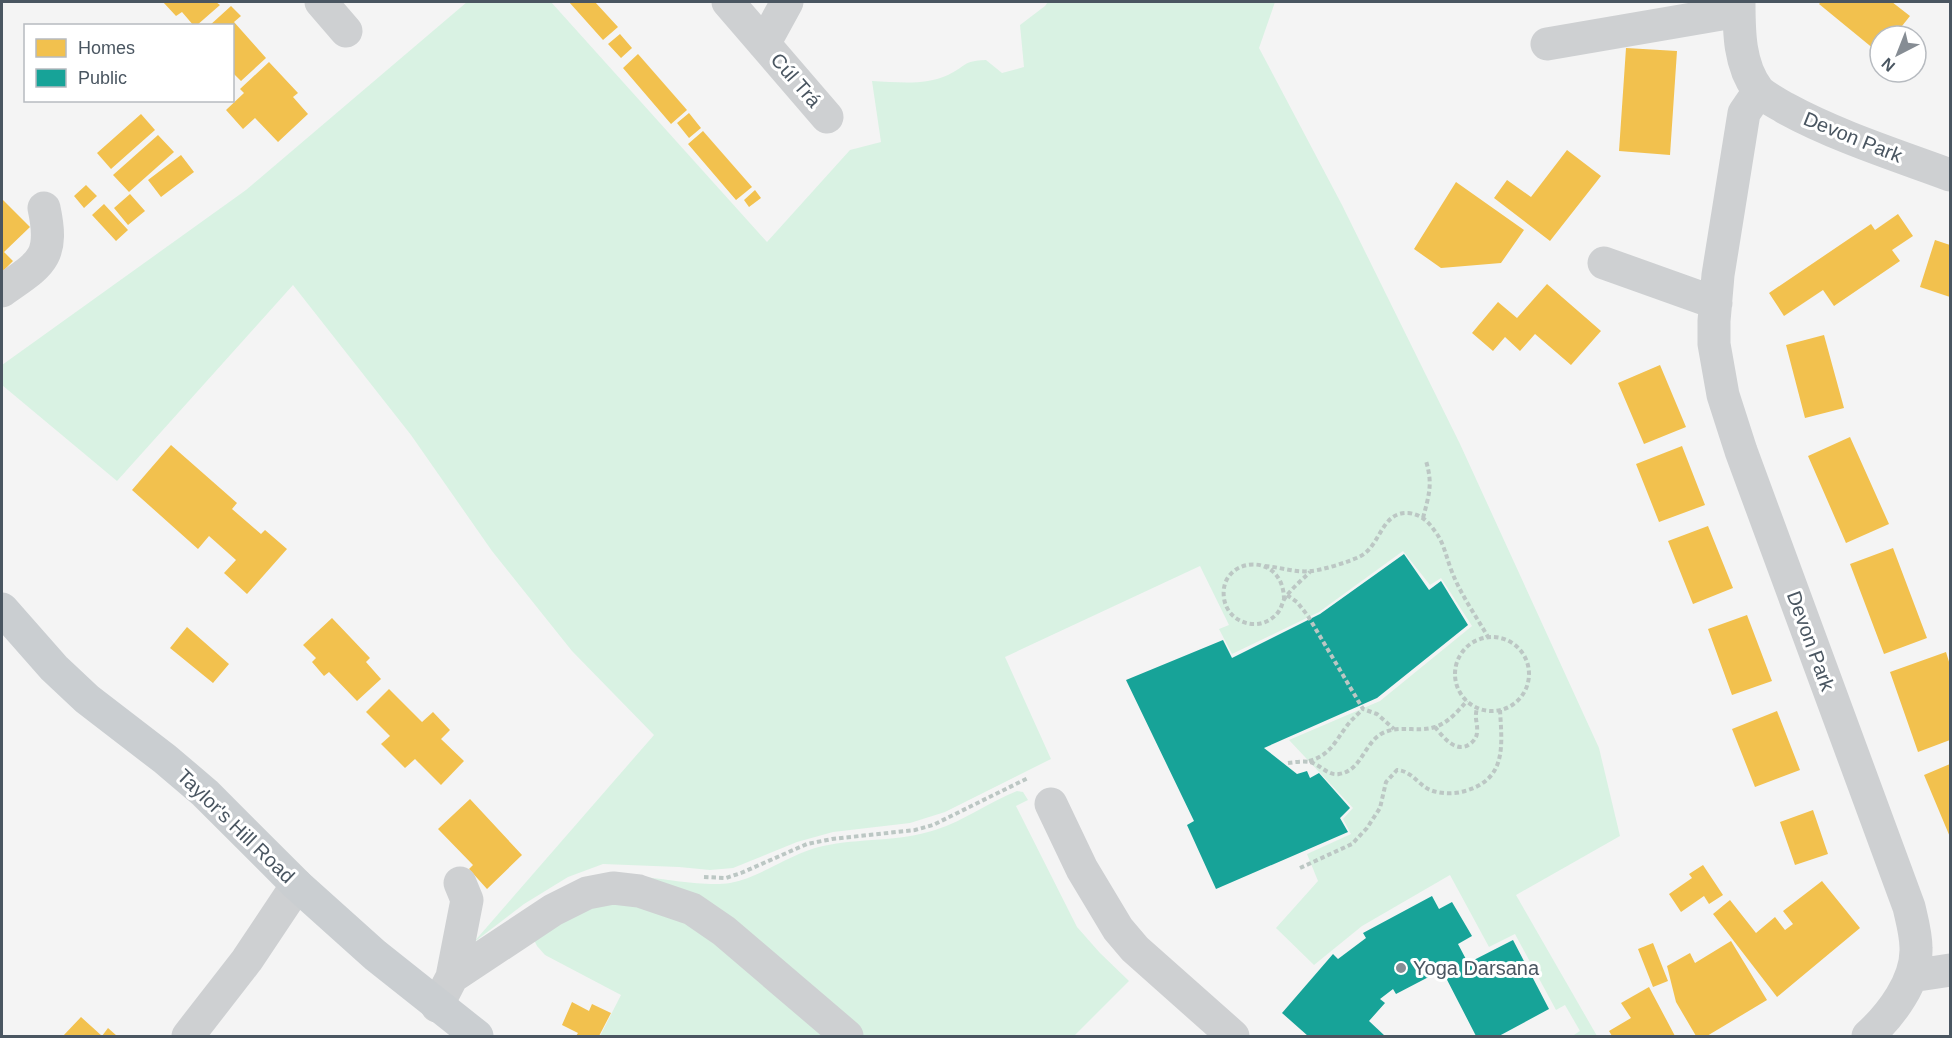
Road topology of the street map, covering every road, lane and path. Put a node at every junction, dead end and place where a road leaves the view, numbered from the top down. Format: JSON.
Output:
{"nodes":[{"id":1,"x":321,"y":2,"type":"edge"},
{"id":2,"x":728,"y":2,"type":"edge"},
{"id":3,"x":787,"y":2,"type":"edge"},
{"id":4,"x":1739,"y":6,"type":"edge"},
{"id":5,"x":346,"y":31,"type":"dead end"},
{"id":6,"x":764,"y":44,"type":"junction"},
{"id":7,"x":1547,"y":44,"type":"dead end"},
{"id":8,"x":1759,"y":91,"type":"junction"},
{"id":9,"x":827,"y":117,"type":"dead end"},
{"id":10,"x":1950,"y":175,"type":"edge"},
{"id":11,"x":44,"y":208,"type":"dead end"},
{"id":12,"x":1604,"y":263,"type":"dead end"},
{"id":13,"x":2,"y":291,"type":"edge"},
{"id":14,"x":1716,"y":303,"type":"junction"},
{"id":15,"x":1426,"y":460,"type":"dead end"},
{"id":16,"x":1423,"y":518,"type":"junction"},
{"id":17,"x":1265,"y":566,"type":"junction"},
{"id":18,"x":1310,"y":572,"type":"junction"},
{"id":19,"x":1287,"y":595,"type":"junction"},
{"id":20,"x":1284,"y":600,"type":"junction"},
{"id":21,"x":2,"y":609,"type":"edge"},
{"id":22,"x":1488,"y":637,"type":"junction"},
{"id":23,"x":1467,"y":701,"type":"junction"},
{"id":24,"x":1477,"y":708,"type":"junction"},
{"id":25,"x":1363,"y":709,"type":"junction"},
{"id":26,"x":1500,"y":710,"type":"junction"},
{"id":27,"x":1435,"y":727,"type":"junction"},
{"id":28,"x":1394,"y":729,"type":"junction"},
{"id":29,"x":1308,"y":762,"type":"junction"},
{"id":30,"x":1288,"y":763,"type":"dead end"},
{"id":31,"x":1051,"y":804,"type":"joint"},
{"id":32,"x":1300,"y":868,"type":"dead end"},
{"id":33,"x":696,"y":876,"type":"dead end"},
{"id":34,"x":460,"y":882,"type":"dead end"},
{"id":35,"x":297,"y":885,"type":"junction"},
{"id":36,"x":1950,"y":970,"type":"edge"},
{"id":37,"x":1911,"y":976,"type":"junction"},
{"id":38,"x":452,"y":977,"type":"junction"},
{"id":39,"x":437,"y":1006,"type":"junction"},
{"id":40,"x":188,"y":1036,"type":"edge"},
{"id":41,"x":477,"y":1036,"type":"edge"},
{"id":42,"x":847,"y":1036,"type":"edge"},
{"id":43,"x":1233,"y":1036,"type":"edge"},
{"id":44,"x":1868,"y":1036,"type":"edge"}],
"edges":[{"from":1,"to":5,"type":"street"},
{"from":2,"to":6,"type":"street","name":"Cúl Trá"},
{"from":3,"to":6,"type":"street","name":"Cúl Trá"},
{"from":4,"to":7,"type":"street"},
{"from":4,"to":8,"type":"street"},
{"from":6,"to":9,"type":"street","name":"Cúl Trá"},
{"from":8,"to":10,"type":"street","name":"Devon Park"},
{"from":8,"to":14,"type":"street","name":"Devon Park"},
{"from":11,"to":13,"type":"street"},
{"from":12,"to":14,"type":"street"},
{"from":14,"to":37,"type":"street","name":"Devon Park"},
{"from":15,"to":16,"type":"path"},
{"from":16,"to":18,"type":"path"},
{"from":16,"to":22,"type":"path"},
{"from":17,"to":18,"type":"path"},
{"from":17,"to":20,"type":"path"},
{"from":17,"to":20,"type":"path"},
{"from":18,"to":19,"type":"path"},
{"from":19,"to":20,"type":"path"},
{"from":19,"to":25,"type":"path"},
{"from":21,"to":35,"type":"main road","name":"Taylor's Hill Road"},
{"from":22,"to":23,"type":"path"},
{"from":22,"to":26,"type":"path"},
{"from":23,"to":24,"type":"path"},
{"from":23,"to":27,"type":"path"},
{"from":24,"to":26,"type":"path"},
{"from":24,"to":27,"type":"path"},
{"from":25,"to":28,"type":"path"},
{"from":25,"to":29,"type":"path"},
{"from":26,"to":32,"type":"path"},
{"from":27,"to":28,"type":"path"},
{"from":28,"to":29,"type":"path"},
{"from":29,"to":30,"type":"path"},
{"from":31,"to":33,"type":"path"},
{"from":31,"to":43,"type":"street"},
{"from":34,"to":38,"type":"street"},
{"from":35,"to":39,"type":"main road","name":"Taylor's Hill Road"},
{"from":35,"to":40,"type":"street"},
{"from":36,"to":37,"type":"street"},
{"from":37,"to":44,"type":"street"},
{"from":38,"to":39,"type":"street"},
{"from":38,"to":42,"type":"street"},
{"from":39,"to":41,"type":"main road","name":"Taylor's Hill Road"}]}
